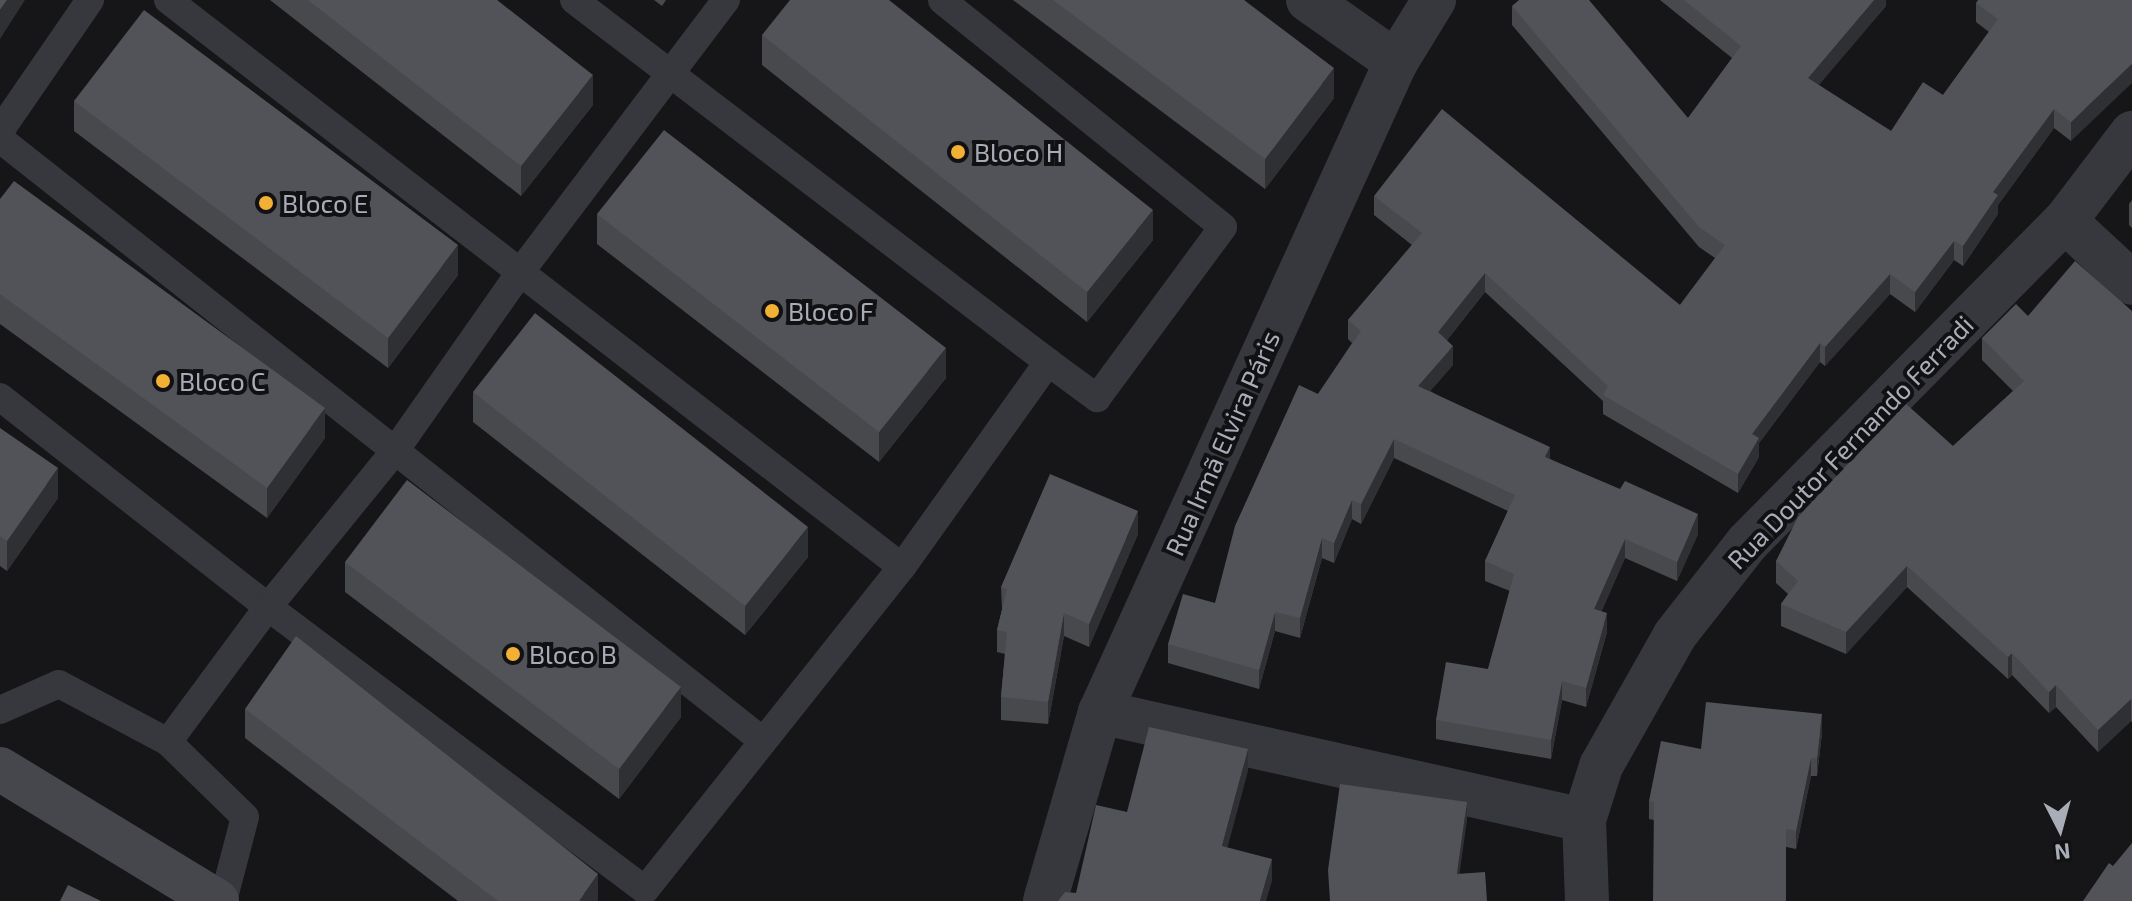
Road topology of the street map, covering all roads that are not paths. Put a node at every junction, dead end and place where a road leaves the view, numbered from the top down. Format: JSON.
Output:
{"nodes":[{"id":1,"x":90,"y":0,"type":"edge"},
{"id":2,"x":168,"y":0,"type":"edge"},
{"id":3,"x":574,"y":0,"type":"edge"},
{"id":4,"x":726,"y":0,"type":"edge"},
{"id":5,"x":942,"y":0,"type":"edge"},
{"id":6,"x":1308,"y":0,"type":"edge"},
{"id":7,"x":1434,"y":0,"type":"edge"},
{"id":8,"x":1396,"y":62,"type":"junction"},
{"id":9,"x":672,"y":75,"type":"junction"},
{"id":10,"x":0,"y":131,"type":"edge"},
{"id":11,"x":2132,"y":133,"type":"edge"},
{"id":12,"x":0,"y":139,"type":"edge"},
{"id":13,"x":2065,"y":221,"type":"junction"},
{"id":14,"x":518,"y":275,"type":"junction"},
{"id":15,"x":2132,"y":283,"type":"edge"},
{"id":16,"x":1048,"y":362,"type":"junction"},
{"id":17,"x":0,"y":397,"type":"edge"},
{"id":18,"x":397,"y":448,"type":"junction"},
{"id":19,"x":902,"y":567,"type":"junction"},
{"id":20,"x":268,"y":607,"type":"junction"},
{"id":21,"x":0,"y":710,"type":"edge"},
{"id":22,"x":1100,"y":712,"type":"junction"},
{"id":23,"x":763,"y":741,"type":"junction"},
{"id":24,"x":168,"y":742,"type":"junction"},
{"id":25,"x":7,"y":778,"type":"edge"},
{"id":26,"x":1584,"y":820,"type":"junction"},
{"id":27,"x":220,"y":901,"type":"edge"},
{"id":28,"x":1045,"y":901,"type":"edge"},
{"id":29,"x":1587,"y":901,"type":"edge"}],
"edges":[{"from":1,"to":10,"type":"lane"},
{"from":2,"to":14,"type":"lane"},
{"from":3,"to":9,"type":"lane"},
{"from":4,"to":9,"type":"lane"},
{"from":5,"to":16,"type":"lane"},
{"from":6,"to":8,"type":"street"},
{"from":7,"to":8,"type":"street","name":"Rua Irmã Elvira Páris"},
{"from":8,"to":22,"type":"street","name":"Rua Irmã Elvira Páris"},
{"from":9,"to":14,"type":"lane"},
{"from":9,"to":16,"type":"lane"},
{"from":11,"to":13,"type":"street","name":"Rua Doutor Fernando Ferradi"},
{"from":12,"to":18,"type":"lane"},
{"from":13,"to":15,"type":"street"},
{"from":13,"to":26,"type":"street","name":"Rua Doutor Fernando Ferradi"},
{"from":14,"to":18,"type":"lane"},
{"from":14,"to":19,"type":"lane"},
{"from":16,"to":19,"type":"lane"},
{"from":17,"to":20,"type":"lane"},
{"from":18,"to":20,"type":"lane"},
{"from":18,"to":23,"type":"lane"},
{"from":19,"to":23,"type":"lane"},
{"from":20,"to":23,"type":"lane"},
{"from":20,"to":24,"type":"lane"},
{"from":21,"to":24,"type":"lane"},
{"from":22,"to":26,"type":"street"},
{"from":22,"to":28,"type":"street","name":"Rua Irmã Elvira Páris"},
{"from":24,"to":27,"type":"lane"},
{"from":25,"to":27,"type":"street"},
{"from":26,"to":29,"type":"street","name":"Rua Doutor Fernando Ferradi"}]}
